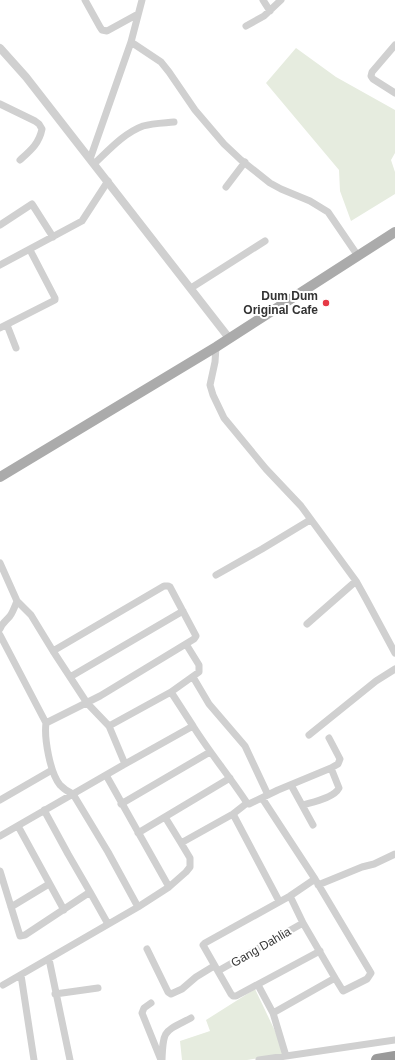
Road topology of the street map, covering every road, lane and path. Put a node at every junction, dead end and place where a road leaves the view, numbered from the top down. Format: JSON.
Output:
{"nodes":[{"id":1,"x":85,"y":0,"type":"edge"},
{"id":2,"x":142,"y":0,"type":"edge"},
{"id":3,"x":263,"y":0,"type":"edge"},
{"id":4,"x":281,"y":0,"type":"edge"},
{"id":5,"x":270,"y":11,"type":"junction"},
{"id":6,"x":138,"y":14,"type":"junction"},
{"id":7,"x":246,"y":26,"type":"dead end"},
{"id":8,"x":131,"y":42,"type":"junction"},
{"id":9,"x":395,"y":45,"type":"edge"},
{"id":10,"x":0,"y":48,"type":"edge"},
{"id":11,"x":395,"y":93,"type":"edge"},
{"id":12,"x":0,"y":104,"type":"edge"},
{"id":13,"x":174,"y":122,"type":"dead end"},
{"id":14,"x":20,"y":160,"type":"dead end"},
{"id":15,"x":92,"y":161,"type":"junction"},
{"id":16,"x":244,"y":162,"type":"junction"},
{"id":17,"x":108,"y":181,"type":"junction"},
{"id":18,"x":226,"y":187,"type":"dead end"},
{"id":19,"x":0,"y":225,"type":"edge"},
{"id":20,"x":395,"y":232,"type":"edge"},
{"id":21,"x":53,"y":237,"type":"junction"},
{"id":22,"x":265,"y":241,"type":"dead end"},
{"id":23,"x":30,"y":250,"type":"junction"},
{"id":24,"x":358,"y":256,"type":"junction"},
{"id":25,"x":0,"y":265,"type":"edge"},
{"id":26,"x":191,"y":288,"type":"junction"},
{"id":27,"x":3,"y":327,"type":"edge"},
{"id":28,"x":222,"y":343,"type":"junction"},
{"id":29,"x":16,"y":348,"type":"dead end"},
{"id":30,"x":0,"y":477,"type":"edge"},
{"id":31,"x":310,"y":520,"type":"junction"},
{"id":32,"x":0,"y":563,"type":"edge"},
{"id":33,"x":216,"y":575,"type":"dead end"},
{"id":34,"x":356,"y":581,"type":"junction"},
{"id":35,"x":18,"y":601,"type":"junction"},
{"id":36,"x":183,"y":611,"type":"junction"},
{"id":37,"x":2,"y":622,"type":"edge"},
{"id":38,"x":307,"y":624,"type":"dead end"},
{"id":39,"x":0,"y":629,"type":"edge"},
{"id":40,"x":0,"y":635,"type":"edge"},
{"id":41,"x":186,"y":644,"type":"junction"},
{"id":42,"x":53,"y":651,"type":"junction"},
{"id":43,"x":395,"y":653,"type":"edge"},
{"id":44,"x":395,"y":668,"type":"edge"},
{"id":45,"x":70,"y":677,"type":"junction"},
{"id":46,"x":193,"y":677,"type":"junction"},
{"id":47,"x":171,"y":692,"type":"junction"},
{"id":48,"x":87,"y":702,"type":"junction"},
{"id":49,"x":46,"y":724,"type":"junction"},
{"id":50,"x":109,"y":726,"type":"junction"},
{"id":51,"x":193,"y":726,"type":"junction"},
{"id":52,"x":309,"y":735,"type":"dead end"},
{"id":53,"x":328,"y":738,"type":"dead end"},
{"id":54,"x":210,"y":752,"type":"junction"},
{"id":55,"x":124,"y":764,"type":"junction"},
{"id":56,"x":331,"y":768,"type":"junction"},
{"id":57,"x":52,"y":770,"type":"junction"},
{"id":58,"x":106,"y":775,"type":"junction"},
{"id":59,"x":230,"y":778,"type":"junction"},
{"id":60,"x":291,"y":785,"type":"junction"},
{"id":61,"x":73,"y":794,"type":"junction"},
{"id":62,"x":265,"y":796,"type":"junction"},
{"id":63,"x":0,"y":800,"type":"edge"},
{"id":64,"x":247,"y":803,"type":"junction"},
{"id":65,"x":121,"y":804,"type":"junction"},
{"id":66,"x":303,"y":805,"type":"junction"},
{"id":67,"x":44,"y":810,"type":"junction"},
{"id":68,"x":233,"y":814,"type":"junction"},
{"id":69,"x":165,"y":817,"type":"junction"},
{"id":70,"x":313,"y":825,"type":"dead end"},
{"id":71,"x":18,"y":826,"type":"junction"},
{"id":72,"x":138,"y":833,"type":"junction"},
{"id":73,"x":0,"y":836,"type":"edge"},
{"id":74,"x":181,"y":843,"type":"junction"},
{"id":75,"x":395,"y":854,"type":"edge"},
{"id":76,"x":0,"y":871,"type":"edge"},
{"id":77,"x":317,"y":882,"type":"junction"},
{"id":78,"x":49,"y":884,"type":"junction"},
{"id":79,"x":169,"y":888,"type":"junction"},
{"id":80,"x":90,"y":892,"type":"junction"},
{"id":81,"x":290,"y":896,"type":"junction"},
{"id":82,"x":279,"y":901,"type":"junction"},
{"id":83,"x":11,"y":907,"type":"junction"},
{"id":84,"x":138,"y":907,"type":"junction"},
{"id":85,"x":64,"y":910,"type":"junction"},
{"id":86,"x":303,"y":923,"type":"junction"},
{"id":87,"x":108,"y":924,"type":"junction"},
{"id":88,"x":147,"y":948,"type":"dead end"},
{"id":89,"x":320,"y":951,"type":"junction"},
{"id":90,"x":49,"y":959,"type":"junction"},
{"id":91,"x":216,"y":969,"type":"junction"},
{"id":92,"x":21,"y":975,"type":"junction"},
{"id":93,"x":335,"y":978,"type":"junction"},
{"id":94,"x":3,"y":985,"type":"dead end"},
{"id":95,"x":258,"y":985,"type":"junction"},
{"id":96,"x":98,"y":988,"type":"dead end"},
{"id":97,"x":55,"y":994,"type":"junction"},
{"id":98,"x":151,"y":1003,"type":"dead end"},
{"id":99,"x":273,"y":1013,"type":"junction"},
{"id":100,"x":191,"y":1018,"type":"dead end"},
{"id":101,"x":395,"y":1040,"type":"edge"},
{"id":102,"x":286,"y":1056,"type":"junction"},
{"id":103,"x":395,"y":1057,"type":"edge"},
{"id":104,"x":34,"y":1060,"type":"edge"},
{"id":105,"x":70,"y":1060,"type":"edge"},
{"id":106,"x":162,"y":1060,"type":"edge"},
{"id":107,"x":259,"y":1060,"type":"edge"},
{"id":108,"x":377,"y":1060,"type":"edge"}],
"edges":[{"from":1,"to":6,"type":"street"},
{"from":2,"to":6,"type":"street"},
{"from":3,"to":5,"type":"street"},
{"from":4,"to":5,"type":"street"},
{"from":5,"to":7,"type":"street"},
{"from":6,"to":8,"type":"street"},
{"from":8,"to":15,"type":"street"},
{"from":8,"to":16,"type":"street"},
{"from":9,"to":11,"type":"street"},
{"from":10,"to":15,"type":"street"},
{"from":12,"to":14,"type":"street"},
{"from":13,"to":15,"type":"street"},
{"from":15,"to":17,"type":"street"},
{"from":16,"to":18,"type":"street"},
{"from":16,"to":24,"type":"street"},
{"from":17,"to":21,"type":"street"},
{"from":17,"to":26,"type":"street"},
{"from":19,"to":21,"type":"street"},
{"from":20,"to":24,"type":"main road"},
{"from":21,"to":23,"type":"street"},
{"from":22,"to":26,"type":"street"},
{"from":23,"to":25,"type":"street"},
{"from":23,"to":27,"type":"street"},
{"from":24,"to":28,"type":"main road"},
{"from":26,"to":28,"type":"street"},
{"from":27,"to":29,"type":"street"},
{"from":28,"to":30,"type":"main road"},
{"from":28,"to":31,"type":"street"},
{"from":31,"to":33,"type":"street"},
{"from":31,"to":34,"type":"street"},
{"from":32,"to":35,"type":"street"},
{"from":34,"to":38,"type":"street"},
{"from":34,"to":43,"type":"street"},
{"from":35,"to":37,"type":"street"},
{"from":35,"to":42,"type":"street"},
{"from":36,"to":41,"type":"street"},
{"from":36,"to":42,"type":"street"},
{"from":36,"to":45,"type":"street"},
{"from":37,"to":39,"type":"street"},
{"from":40,"to":49,"type":"street"},
{"from":41,"to":46,"type":"street"},
{"from":41,"to":48,"type":"street"},
{"from":42,"to":45,"type":"street"},
{"from":44,"to":52,"type":"street"},
{"from":45,"to":48,"type":"street"},
{"from":46,"to":47,"type":"street"},
{"from":46,"to":62,"type":"street"},
{"from":47,"to":50,"type":"street"},
{"from":47,"to":51,"type":"street"},
{"from":48,"to":49,"type":"street"},
{"from":48,"to":50,"type":"street"},
{"from":49,"to":57,"type":"street"},
{"from":50,"to":55,"type":"street"},
{"from":51,"to":54,"type":"street"},
{"from":51,"to":55,"type":"street"},
{"from":53,"to":56,"type":"street"},
{"from":54,"to":59,"type":"street"},
{"from":54,"to":65,"type":"street"},
{"from":55,"to":58,"type":"street"},
{"from":56,"to":60,"type":"street"},
{"from":56,"to":66,"type":"street"},
{"from":57,"to":61,"type":"street"},
{"from":57,"to":63,"type":"street"},
{"from":58,"to":61,"type":"street"},
{"from":58,"to":65,"type":"street"},
{"from":59,"to":64,"type":"street"},
{"from":59,"to":69,"type":"street"},
{"from":60,"to":62,"type":"street"},
{"from":60,"to":66,"type":"street"},
{"from":61,"to":67,"type":"street"},
{"from":61,"to":84,"type":"street"},
{"from":62,"to":64,"type":"street"},
{"from":62,"to":77,"type":"street"},
{"from":64,"to":68,"type":"street"},
{"from":65,"to":72,"type":"street"},
{"from":66,"to":70,"type":"street"},
{"from":67,"to":71,"type":"street"},
{"from":67,"to":80,"type":"street"},
{"from":68,"to":74,"type":"street"},
{"from":68,"to":82,"type":"street"},
{"from":69,"to":72,"type":"street"},
{"from":69,"to":74,"type":"street"},
{"from":71,"to":73,"type":"street"},
{"from":71,"to":78,"type":"street"},
{"from":72,"to":79,"type":"street"},
{"from":74,"to":79,"type":"street"},
{"from":75,"to":77,"type":"street"},
{"from":76,"to":83,"type":"street"},
{"from":77,"to":81,"type":"street"},
{"from":77,"to":93,"type":"street"},
{"from":78,"to":83,"type":"street"},
{"from":78,"to":85,"type":"street"},
{"from":79,"to":84,"type":"street"},
{"from":80,"to":85,"type":"street"},
{"from":80,"to":87,"type":"street"},
{"from":81,"to":82,"type":"street"},
{"from":81,"to":86,"type":"street"},
{"from":82,"to":91,"type":"street"},
{"from":83,"to":85,"type":"street"},
{"from":84,"to":87,"type":"street"},
{"from":86,"to":89,"type":"street"},
{"from":86,"to":91,"type":"street","name":"Gang Dahlia"},
{"from":87,"to":90,"type":"street"},
{"from":88,"to":91,"type":"street","name":"Gang Dahlia"},
{"from":89,"to":93,"type":"street"},
{"from":89,"to":95,"type":"street"},
{"from":90,"to":92,"type":"street"},
{"from":90,"to":97,"type":"street"},
{"from":91,"to":95,"type":"street"},
{"from":92,"to":94,"type":"street"},
{"from":92,"to":104,"type":"street"},
{"from":93,"to":99,"type":"street"},
{"from":95,"to":99,"type":"street"},
{"from":96,"to":97,"type":"street"},
{"from":97,"to":105,"type":"street"},
{"from":98,"to":106,"type":"street"},
{"from":99,"to":102,"type":"street"},
{"from":100,"to":106,"type":"street"},
{"from":101,"to":102,"type":"street"},
{"from":102,"to":107,"type":"street"},
{"from":103,"to":108,"type":"highway"}]}
